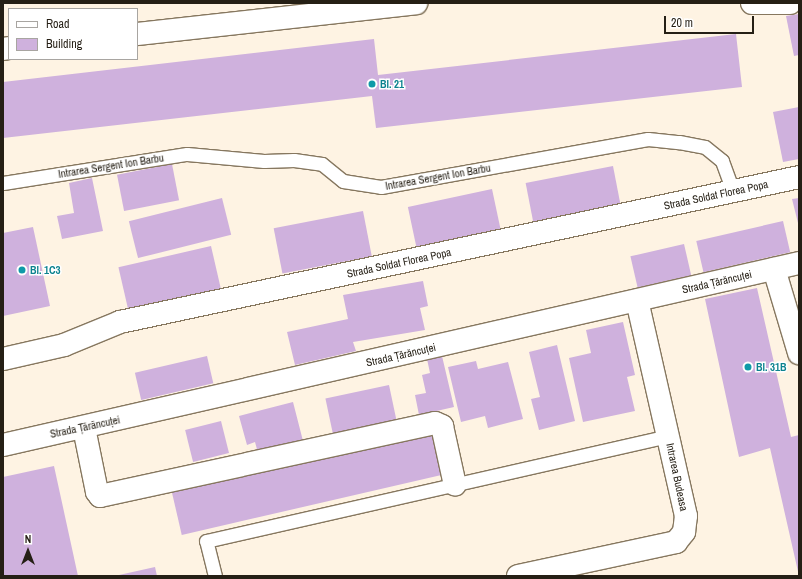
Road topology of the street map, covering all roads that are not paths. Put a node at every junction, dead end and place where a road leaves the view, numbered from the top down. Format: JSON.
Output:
{"nodes":[{"id":1,"x":416,"y":3,"type":"edge"},
{"id":2,"x":752,"y":3,"type":"edge"},
{"id":3,"x":790,"y":3,"type":"edge"},
{"id":4,"x":138,"y":34,"type":"edge"},
{"id":5,"x":799,"y":177,"type":"edge"},
{"id":6,"x":3,"y":183,"type":"edge"},
{"id":7,"x":733,"y":191,"type":"junction"},
{"id":8,"x":799,"y":263,"type":"edge"},
{"id":9,"x":774,"y":269,"type":"junction"},
{"id":10,"x":638,"y":300,"type":"junction"},
{"id":11,"x":799,"y":353,"type":"edge"},
{"id":12,"x":3,"y":359,"type":"edge"},
{"id":13,"x":84,"y":428,"type":"junction"},
{"id":14,"x":668,"y":436,"type":"junction"},
{"id":15,"x":3,"y":445,"type":"edge"},
{"id":16,"x":455,"y":485,"type":"junction"},
{"id":17,"x":215,"y":576,"type":"edge"},
{"id":18,"x":518,"y":576,"type":"edge"}],
"edges":[{"from":1,"to":4,"type":"street"},
{"from":2,"to":3,"type":"street"},
{"from":5,"to":7,"type":"street","name":"Strada Soldat Florea Popa"},
{"from":6,"to":7,"type":"lane","name":"Intrarea Sergent Ion Barbu"},
{"from":7,"to":12,"type":"street","name":"Strada Soldat Florea Popa"},
{"from":8,"to":9,"type":"street","name":"Strada Țărăncuței"},
{"from":9,"to":10,"type":"street","name":"Strada Țărăncuței"},
{"from":9,"to":11,"type":"street"},
{"from":10,"to":13,"type":"street","name":"Strada Țărăncuței"},
{"from":10,"to":14,"type":"street","name":"Intrarea Budeasa"},
{"from":13,"to":15,"type":"street","name":"Strada Țărăncuței"},
{"from":13,"to":16,"type":"street"},
{"from":14,"to":16,"type":"lane"},
{"from":14,"to":18,"type":"street","name":"Intrarea Budeasa"},
{"from":16,"to":17,"type":"lane"}]}
